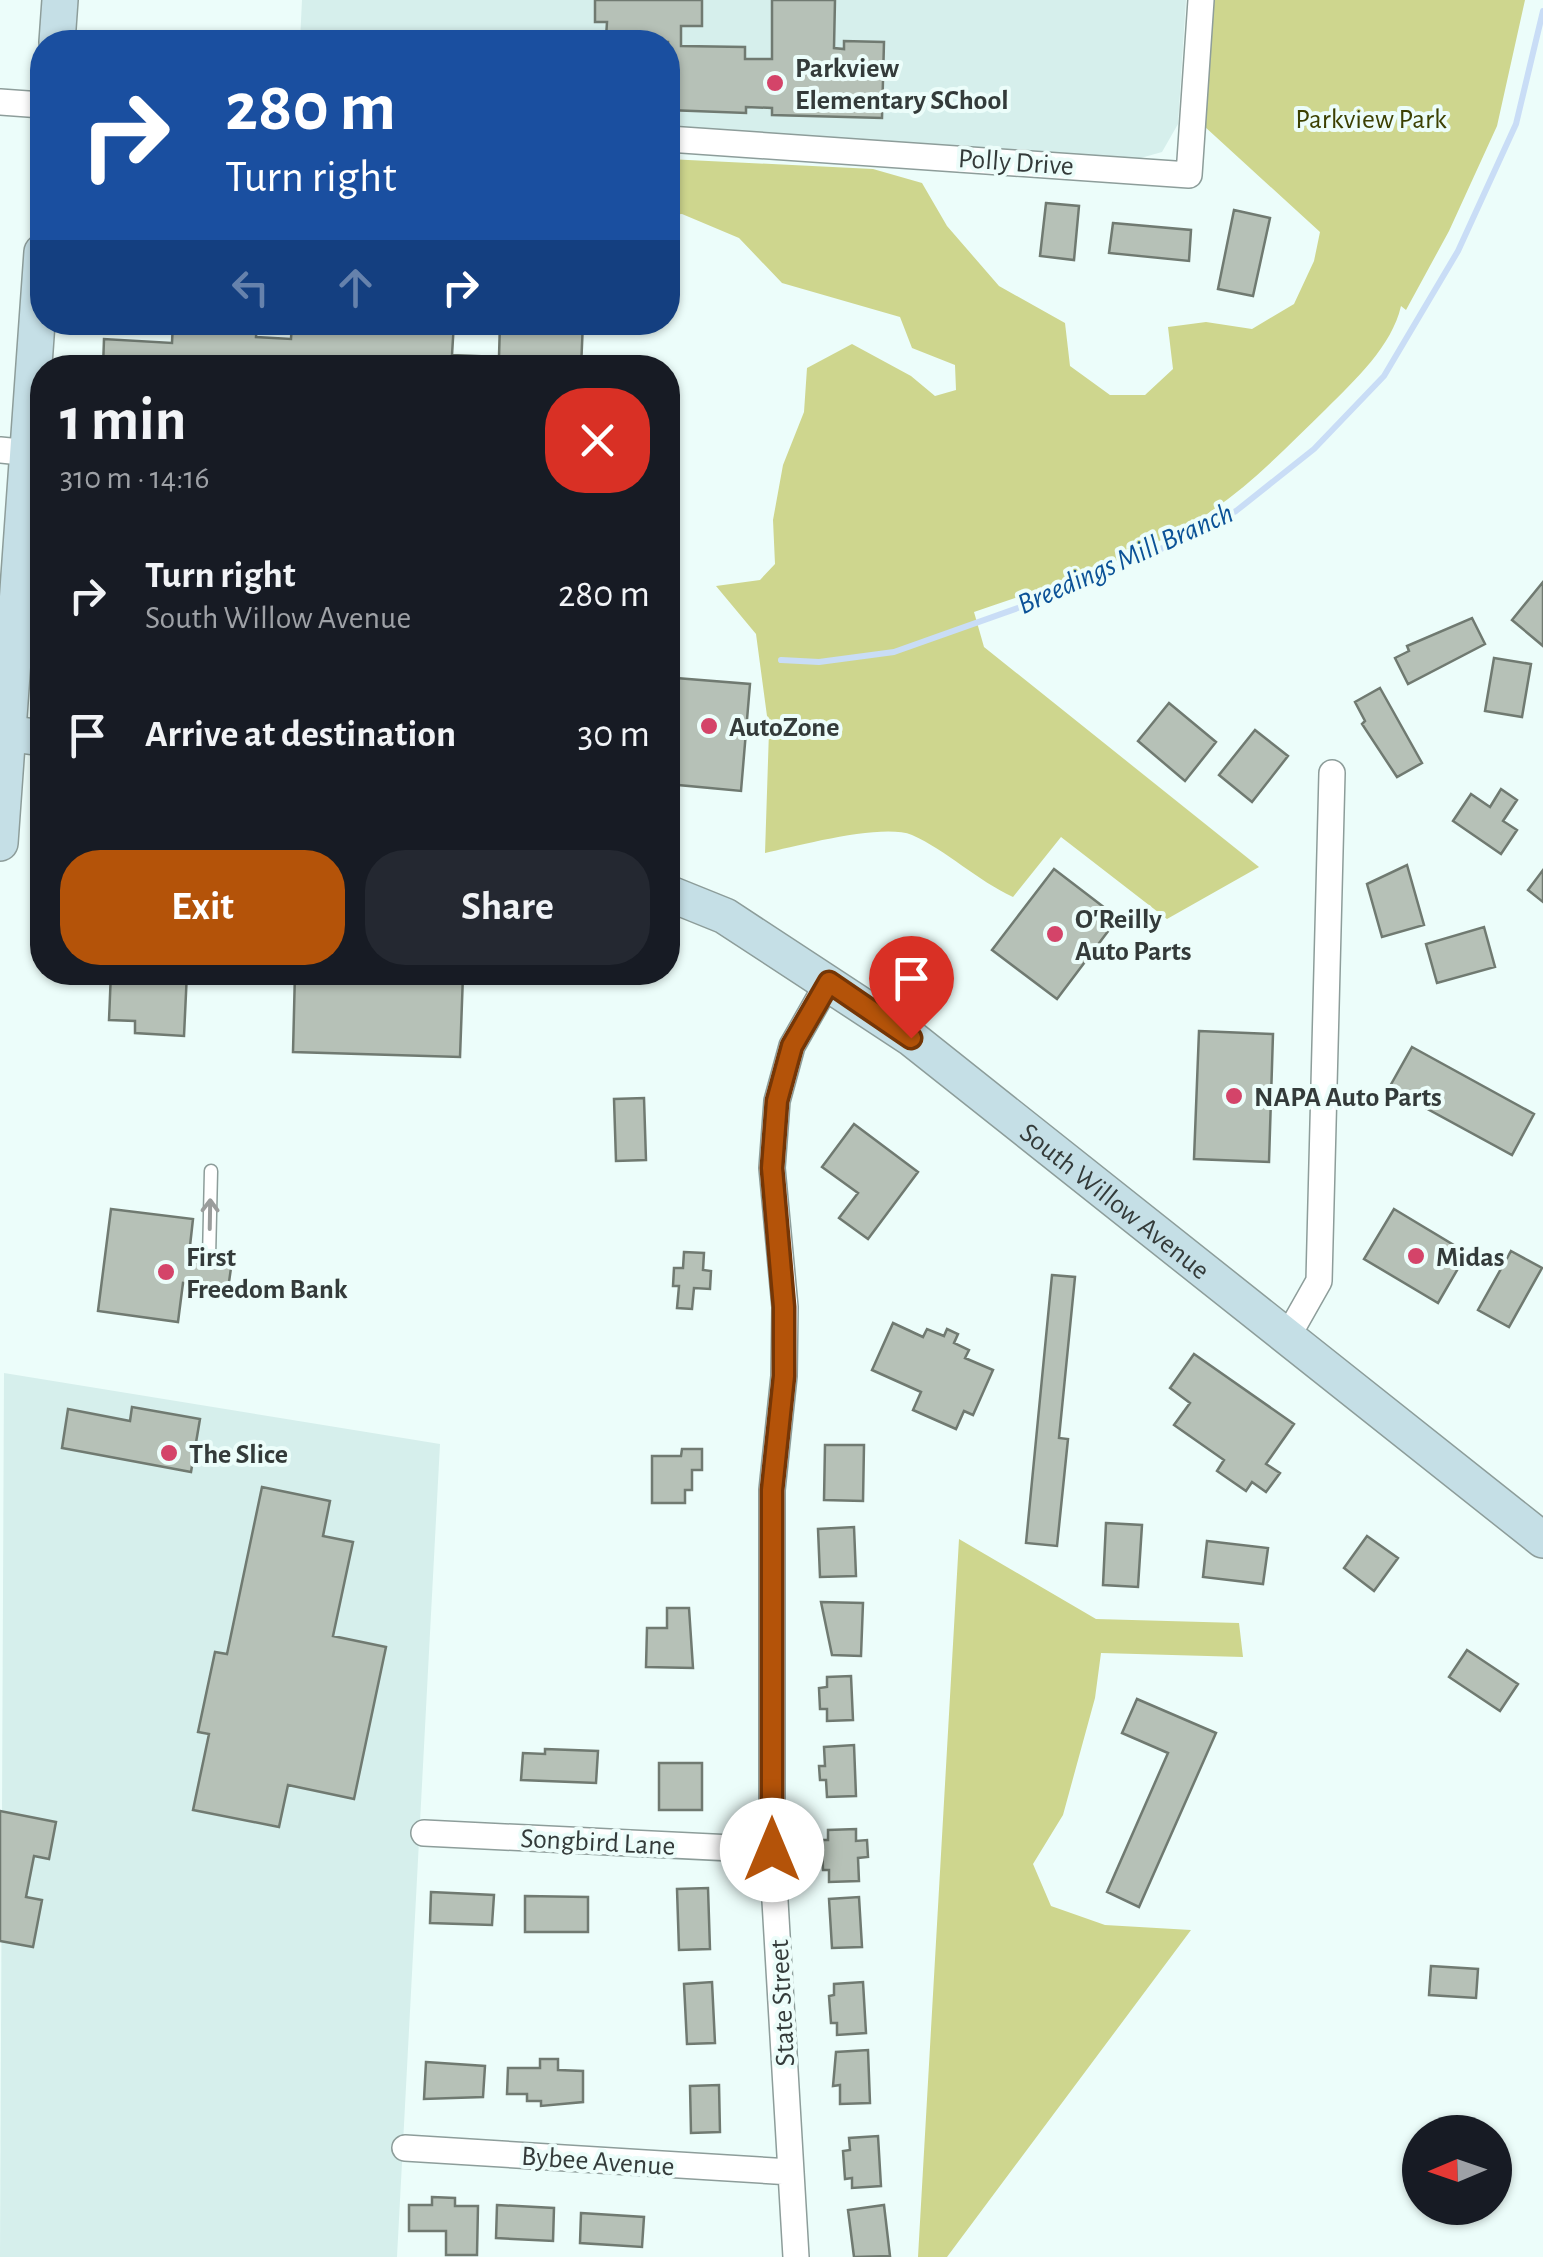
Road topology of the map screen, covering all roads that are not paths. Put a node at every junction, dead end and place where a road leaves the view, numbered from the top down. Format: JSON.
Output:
{"nodes":[{"id":1,"x":60,"y":0,"type":"edge"},
{"id":2,"x":1201,"y":0,"type":"edge"},
{"id":3,"x":58,"y":30,"type":"edge"},
{"id":4,"x":0,"y":102,"type":"edge"},
{"id":5,"x":30,"y":104,"type":"edge"},
{"id":6,"x":680,"y":140,"type":"edge"},
{"id":7,"x":31,"y":335,"type":"edge"},
{"id":8,"x":15,"y":452,"type":"edge"},
{"id":9,"x":17,"y":734,"type":"edge"},
{"id":10,"x":1332,"y":773,"type":"dead end"},
{"id":11,"x":0,"y":843,"type":"edge"},
{"id":12,"x":680,"y":898,"type":"edge"},
{"id":13,"x":829,"y":982,"type":"junction"},
{"id":14,"x":211,"y":1171,"type":"dead end"},
{"id":15,"x":210,"y":1258,"type":"dead end"},
{"id":16,"x":1289,"y":1334,"type":"junction"},
{"id":17,"x":1543,"y":1540,"type":"edge"},
{"id":18,"x":424,"y":1833,"type":"dead end"},
{"id":19,"x":772,"y":1850,"type":"junction"},
{"id":20,"x":404,"y":2148,"type":"dead end"},
{"id":21,"x":790,"y":2172,"type":"junction"},
{"id":22,"x":796,"y":2257,"type":"edge"}],
"edges":[{"from":1,"to":3,"type":"main road"},
{"from":2,"to":6,"type":"street","name":"Polly Drive"},
{"from":4,"to":5,"type":"street"},
{"from":7,"to":8,"type":"main road"},
{"from":8,"to":9,"type":"main road"},
{"from":9,"to":11,"type":"main road"},
{"from":10,"to":16,"type":"street"},
{"from":12,"to":13,"type":"main road","name":"South Willow Avenue"},
{"from":13,"to":16,"type":"main road","name":"South Willow Avenue"},
{"from":13,"to":19,"type":"street","name":"State Street"},
{"from":15,"to":14,"type":"lane","one_way":true},
{"from":16,"to":17,"type":"main road","name":"South Willow Avenue"},
{"from":18,"to":19,"type":"street","name":"Songbird Lane"},
{"from":19,"to":21,"type":"street","name":"State Street"},
{"from":20,"to":21,"type":"street","name":"Bybee Avenue"},
{"from":21,"to":22,"type":"street","name":"State Street"}]}
